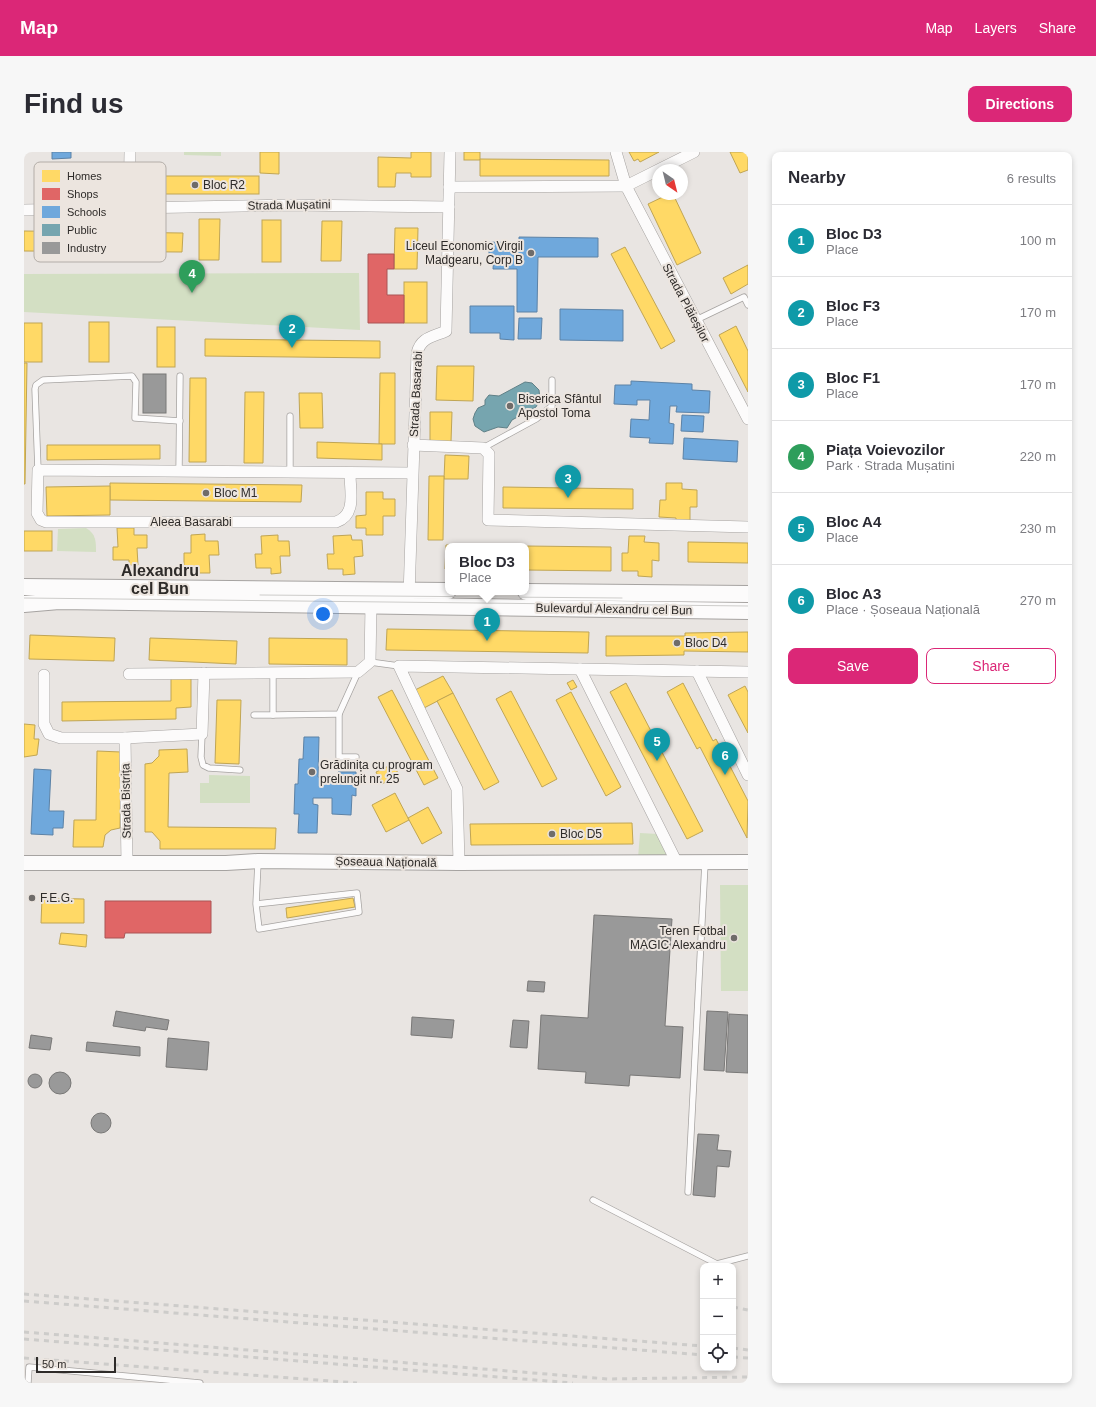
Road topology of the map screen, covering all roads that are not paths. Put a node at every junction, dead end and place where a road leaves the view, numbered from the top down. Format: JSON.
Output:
{"nodes":[{"id":1,"x":130,"y":152,"type":"edge"},
{"id":2,"x":450,"y":152,"type":"edge"},
{"id":3,"x":616,"y":152,"type":"edge"},
{"id":4,"x":694,"y":152,"type":"edge"},
{"id":5,"x":130,"y":162,"type":"edge"},
{"id":6,"x":626,"y":186,"type":"junction"},
{"id":7,"x":448,"y":187,"type":"junction"},
{"id":8,"x":166,"y":207,"type":"edge"},
{"id":9,"x":449,"y":207,"type":"junction"},
{"id":10,"x":24,"y":210,"type":"edge"},
{"id":11,"x":34,"y":210,"type":"edge"},
{"id":12,"x":746,"y":296,"type":"edge"},
{"id":13,"x":748,"y":305,"type":"edge"},
{"id":14,"x":696,"y":320,"type":"junction"},
{"id":15,"x":180,"y":376,"type":"dead end"},
{"id":16,"x":552,"y":380,"type":"dead end"},
{"id":17,"x":290,"y":416,"type":"dead end"},
{"id":18,"x":748,"y":419,"type":"edge"},
{"id":19,"x":180,"y":421,"type":"junction"},
{"id":20,"x":413,"y":445,"type":"junction"},
{"id":21,"x":483,"y":448,"type":"junction"},
{"id":22,"x":38,"y":470,"type":"junction"},
{"id":23,"x":179,"y":472,"type":"junction"},
{"id":24,"x":290,"y":473,"type":"junction"},
{"id":25,"x":412,"y":473,"type":"junction"},
{"id":26,"x":350,"y":474,"type":"junction"},
{"id":27,"x":748,"y":527,"type":"edge"},
{"id":28,"x":24,"y":587,"type":"edge"},
{"id":29,"x":445,"y":592,"type":"edge"},
{"id":30,"x":529,"y":592,"type":"edge"},
{"id":31,"x":748,"y":594,"type":"edge"},
{"id":32,"x":409,"y":598,"type":"junction"},
{"id":33,"x":24,"y":604,"type":"edge"},
{"id":34,"x":371,"y":605,"type":"junction"},
{"id":35,"x":748,"y":611,"type":"edge"},
{"id":36,"x":370,"y":662,"type":"junction"},
{"id":37,"x":399,"y":666,"type":"junction"},
{"id":38,"x":580,"y":669,"type":"junction"},
{"id":39,"x":273,"y":671,"type":"junction"},
{"id":40,"x":697,"y":671,"type":"junction"},
{"id":41,"x":358,"y":672,"type":"junction"},
{"id":42,"x":748,"y":672,"type":"edge"},
{"id":43,"x":204,"y":673,"type":"junction"},
{"id":44,"x":129,"y":674,"type":"dead end"},
{"id":45,"x":44,"y":675,"type":"dead end"},
{"id":46,"x":339,"y":714,"type":"junction"},
{"id":47,"x":273,"y":715,"type":"junction"},
{"id":48,"x":254,"y":716,"type":"dead end"},
{"id":49,"x":202,"y":734,"type":"junction"},
{"id":50,"x":125,"y":738,"type":"junction"},
{"id":51,"x":356,"y":757,"type":"dead end"},
{"id":52,"x":240,"y":770,"type":"dead end"},
{"id":53,"x":748,"y":775,"type":"edge"},
{"id":54,"x":258,"y":861,"type":"junction"},
{"id":55,"x":705,"y":862,"type":"junction"},
{"id":56,"x":748,"y":862,"type":"edge"},
{"id":57,"x":24,"y":863,"type":"edge"},
{"id":58,"x":127,"y":863,"type":"junction"},
{"id":59,"x":459,"y":863,"type":"junction"},
{"id":60,"x":677,"y":863,"type":"junction"},
{"id":61,"x":256,"y":904,"type":"junction"},
{"id":62,"x":688,"y":1192,"type":"dead end"},
{"id":63,"x":593,"y":1200,"type":"dead end"},
{"id":64,"x":748,"y":1256,"type":"edge"},
{"id":65,"x":28,"y":1383,"type":"edge"},
{"id":66,"x":197,"y":1383,"type":"edge"},
{"id":67,"x":200,"y":1383,"type":"edge"}],
"edges":[{"from":1,"to":5,"type":"street"},
{"from":2,"to":7,"type":"street","name":"Strada Basarabi"},
{"from":3,"to":6,"type":"street","name":"Strada Plăieșilor"},
{"from":4,"to":6,"type":"street"},
{"from":6,"to":7,"type":"street"},
{"from":6,"to":14,"type":"street","name":"Strada Plăieșilor"},
{"from":7,"to":9,"type":"street","name":"Strada Basarabi"},
{"from":8,"to":9,"type":"street","name":"Strada Mușatini"},
{"from":9,"to":20,"type":"street","name":"Strada Basarabi"},
{"from":10,"to":11,"type":"street","name":"Strada Mușatini"},
{"from":12,"to":13,"type":"lane"},
{"from":12,"to":14,"type":"lane"},
{"from":14,"to":18,"type":"street","name":"Strada Plăieșilor"},
{"from":15,"to":19,"type":"lane"},
{"from":16,"to":21,"type":"lane"},
{"from":17,"to":24,"type":"lane"},
{"from":19,"to":22,"type":"lane","name":"Aleea Basarabi"},
{"from":19,"to":23,"type":"lane"},
{"from":20,"to":21,"type":"street"},
{"from":20,"to":25,"type":"street","name":"Strada Basarabi"},
{"from":21,"to":27,"type":"street"},
{"from":22,"to":23,"type":"street"},
{"from":22,"to":26,"type":"street","name":"Aleea Basarabi"},
{"from":23,"to":24,"type":"street"},
{"from":24,"to":26,"type":"street"},
{"from":25,"to":26,"type":"street"},
{"from":25,"to":32,"type":"street","name":"Strada Basarabi"},
{"from":28,"to":32,"type":"main road","name":"Bulevardul Alexandru cel Bun"},
{"from":29,"to":32,"type":"main road","name":"Bulevardul Alexandru cel Bun"},
{"from":30,"to":31,"type":"main road","name":"Bulevardul Alexandru cel Bun"},
{"from":32,"to":34,"type":"main road","name":"Bulevardul Alexandru cel Bun"},
{"from":32,"to":35,"type":"main road","name":"Bulevardul Alexandru cel Bun"},
{"from":33,"to":34,"type":"main road","name":"Bulevardul Alexandru cel Bun"},
{"from":34,"to":36,"type":"street"},
{"from":36,"to":37,"type":"lane"},
{"from":36,"to":41,"type":"street"},
{"from":37,"to":38,"type":"street"},
{"from":37,"to":59,"type":"street"},
{"from":38,"to":40,"type":"street"},
{"from":38,"to":60,"type":"street"},
{"from":39,"to":41,"type":"street"},
{"from":39,"to":43,"type":"street"},
{"from":39,"to":47,"type":"lane"},
{"from":40,"to":42,"type":"street"},
{"from":40,"to":53,"type":"street"},
{"from":41,"to":46,"type":"lane"},
{"from":43,"to":44,"type":"street"},
{"from":43,"to":49,"type":"street"},
{"from":45,"to":50,"type":"street"},
{"from":46,"to":47,"type":"lane"},
{"from":46,"to":51,"type":"lane"},
{"from":47,"to":48,"type":"lane"},
{"from":49,"to":50,"type":"street"},
{"from":49,"to":52,"type":"lane"},
{"from":50,"to":58,"type":"street","name":"Strada Bistrița"},
{"from":54,"to":58,"type":"street","name":"Șoseaua Națională"},
{"from":54,"to":59,"type":"street","name":"Șoseaua Națională"},
{"from":54,"to":61,"type":"lane"},
{"from":55,"to":56,"type":"street","name":"Șoseaua Națională"},
{"from":55,"to":60,"type":"street","name":"Șoseaua Națională"},
{"from":55,"to":62,"type":"lane"},
{"from":57,"to":58,"type":"street","name":"Șoseaua Națională"},
{"from":59,"to":60,"type":"street","name":"Șoseaua Națională"},
{"from":61,"to":61,"type":"lane"},
{"from":63,"to":64,"type":"lane"},
{"from":65,"to":66,"type":"lane"},
{"from":66,"to":67,"type":"lane"}]}
